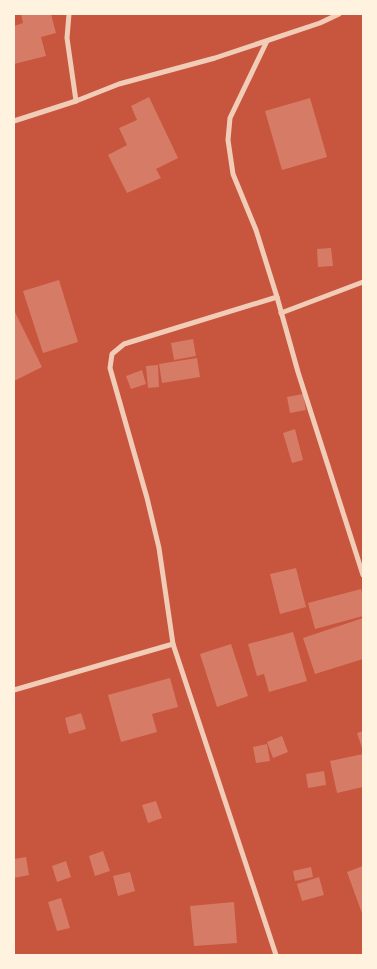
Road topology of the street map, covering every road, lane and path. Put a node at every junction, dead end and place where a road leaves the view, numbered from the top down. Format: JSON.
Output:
{"nodes":[{"id":1,"x":69,"y":14,"type":"edge"},
{"id":2,"x":339,"y":14,"type":"edge"},
{"id":3,"x":267,"y":41,"type":"junction"},
{"id":4,"x":76,"y":101,"type":"junction"},
{"id":5,"x":14,"y":121,"type":"edge"},
{"id":6,"x":363,"y":282,"type":"edge"},
{"id":7,"x":276,"y":298,"type":"junction"},
{"id":8,"x":281,"y":313,"type":"junction"},
{"id":9,"x":363,"y":575,"type":"edge"},
{"id":10,"x":173,"y":644,"type":"junction"},
{"id":11,"x":14,"y":690,"type":"edge"},
{"id":12,"x":276,"y":955,"type":"edge"}],
"edges":[{"from":1,"to":4,"type":"street"},
{"from":2,"to":3,"type":"street"},
{"from":3,"to":4,"type":"street"},
{"from":3,"to":7,"type":"street"},
{"from":4,"to":5,"type":"street"},
{"from":6,"to":8,"type":"street"},
{"from":7,"to":8,"type":"street"},
{"from":7,"to":10,"type":"street"},
{"from":8,"to":9,"type":"street"},
{"from":10,"to":11,"type":"street"},
{"from":10,"to":12,"type":"street"}]}
